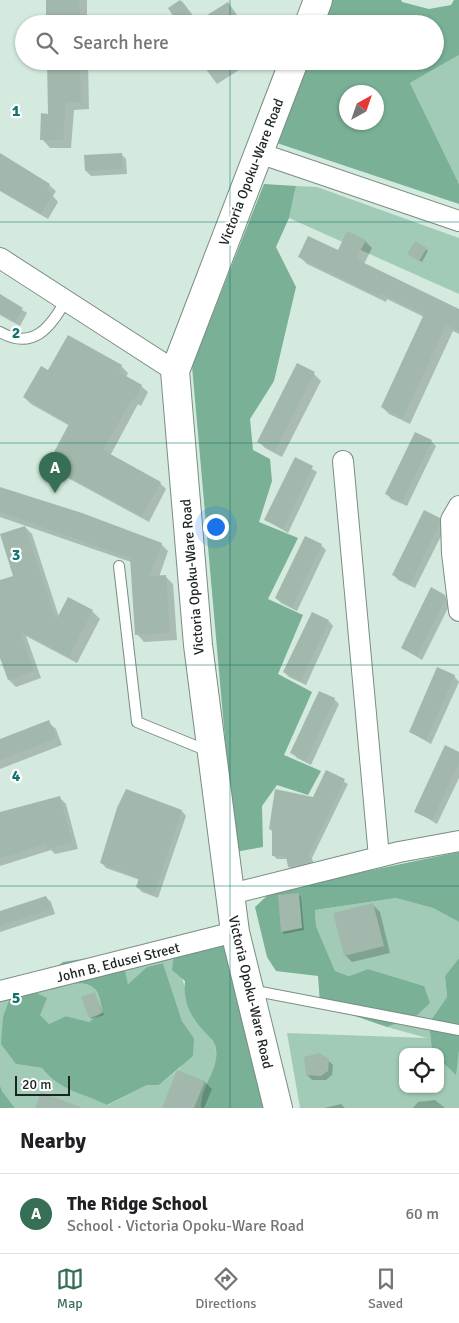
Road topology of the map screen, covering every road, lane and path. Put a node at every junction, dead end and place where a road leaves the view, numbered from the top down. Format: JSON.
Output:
{"nodes":[{"id":1,"x":318,"y":0,"type":"edge"},
{"id":2,"x":312,"y":15,"type":"edge"},
{"id":3,"x":290,"y":70,"type":"edge"},
{"id":4,"x":258,"y":153,"type":"junction"},
{"id":5,"x":459,"y":222,"type":"edge"},
{"id":6,"x":0,"y":258,"type":"edge"},
{"id":7,"x":66,"y":300,"type":"junction"},
{"id":8,"x":0,"y":332,"type":"edge"},
{"id":9,"x":174,"y":371,"type":"junction"},
{"id":10,"x":343,"y":461,"type":"dead end"},
{"id":11,"x":459,"y":506,"type":"edge"},
{"id":12,"x":119,"y":566,"type":"dead end"},
{"id":13,"x":459,"y":611,"type":"edge"},
{"id":14,"x":212,"y":752,"type":"junction"},
{"id":15,"x":459,"y":841,"type":"edge"},
{"id":16,"x":379,"y":857,"type":"junction"},
{"id":17,"x":232,"y":894,"type":"junction"},
{"id":18,"x":235,"y":932,"type":"junction"},
{"id":19,"x":3,"y":985,"type":"edge"},
{"id":20,"x":249,"y":990,"type":"junction"},
{"id":21,"x":459,"y":1030,"type":"edge"},
{"id":22,"x":278,"y":1108,"type":"edge"}],
"edges":[{"from":1,"to":2,"type":"main road"},
{"from":3,"to":4,"type":"main road","name":"Victoria Opoku-Ware Road"},
{"from":4,"to":5,"type":"street"},
{"from":4,"to":9,"type":"main road","name":"Victoria Opoku-Ware Road"},
{"from":6,"to":7,"type":"street"},
{"from":7,"to":8,"type":"lane"},
{"from":7,"to":9,"type":"street"},
{"from":9,"to":14,"type":"main road","name":"Victoria Opoku-Ware Road"},
{"from":10,"to":16,"type":"street"},
{"from":11,"to":13,"type":"street"},
{"from":12,"to":14,"type":"lane"},
{"from":14,"to":17,"type":"main road","name":"Victoria Opoku-Ware Road"},
{"from":15,"to":16,"type":"street"},
{"from":16,"to":17,"type":"street"},
{"from":17,"to":18,"type":"main road","name":"Victoria Opoku-Ware Road"},
{"from":18,"to":19,"type":"street","name":"John B. Edusei Street"},
{"from":18,"to":20,"type":"main road","name":"Victoria Opoku-Ware Road"},
{"from":20,"to":21,"type":"lane"},
{"from":20,"to":22,"type":"main road","name":"Victoria Opoku-Ware Road"}]}
